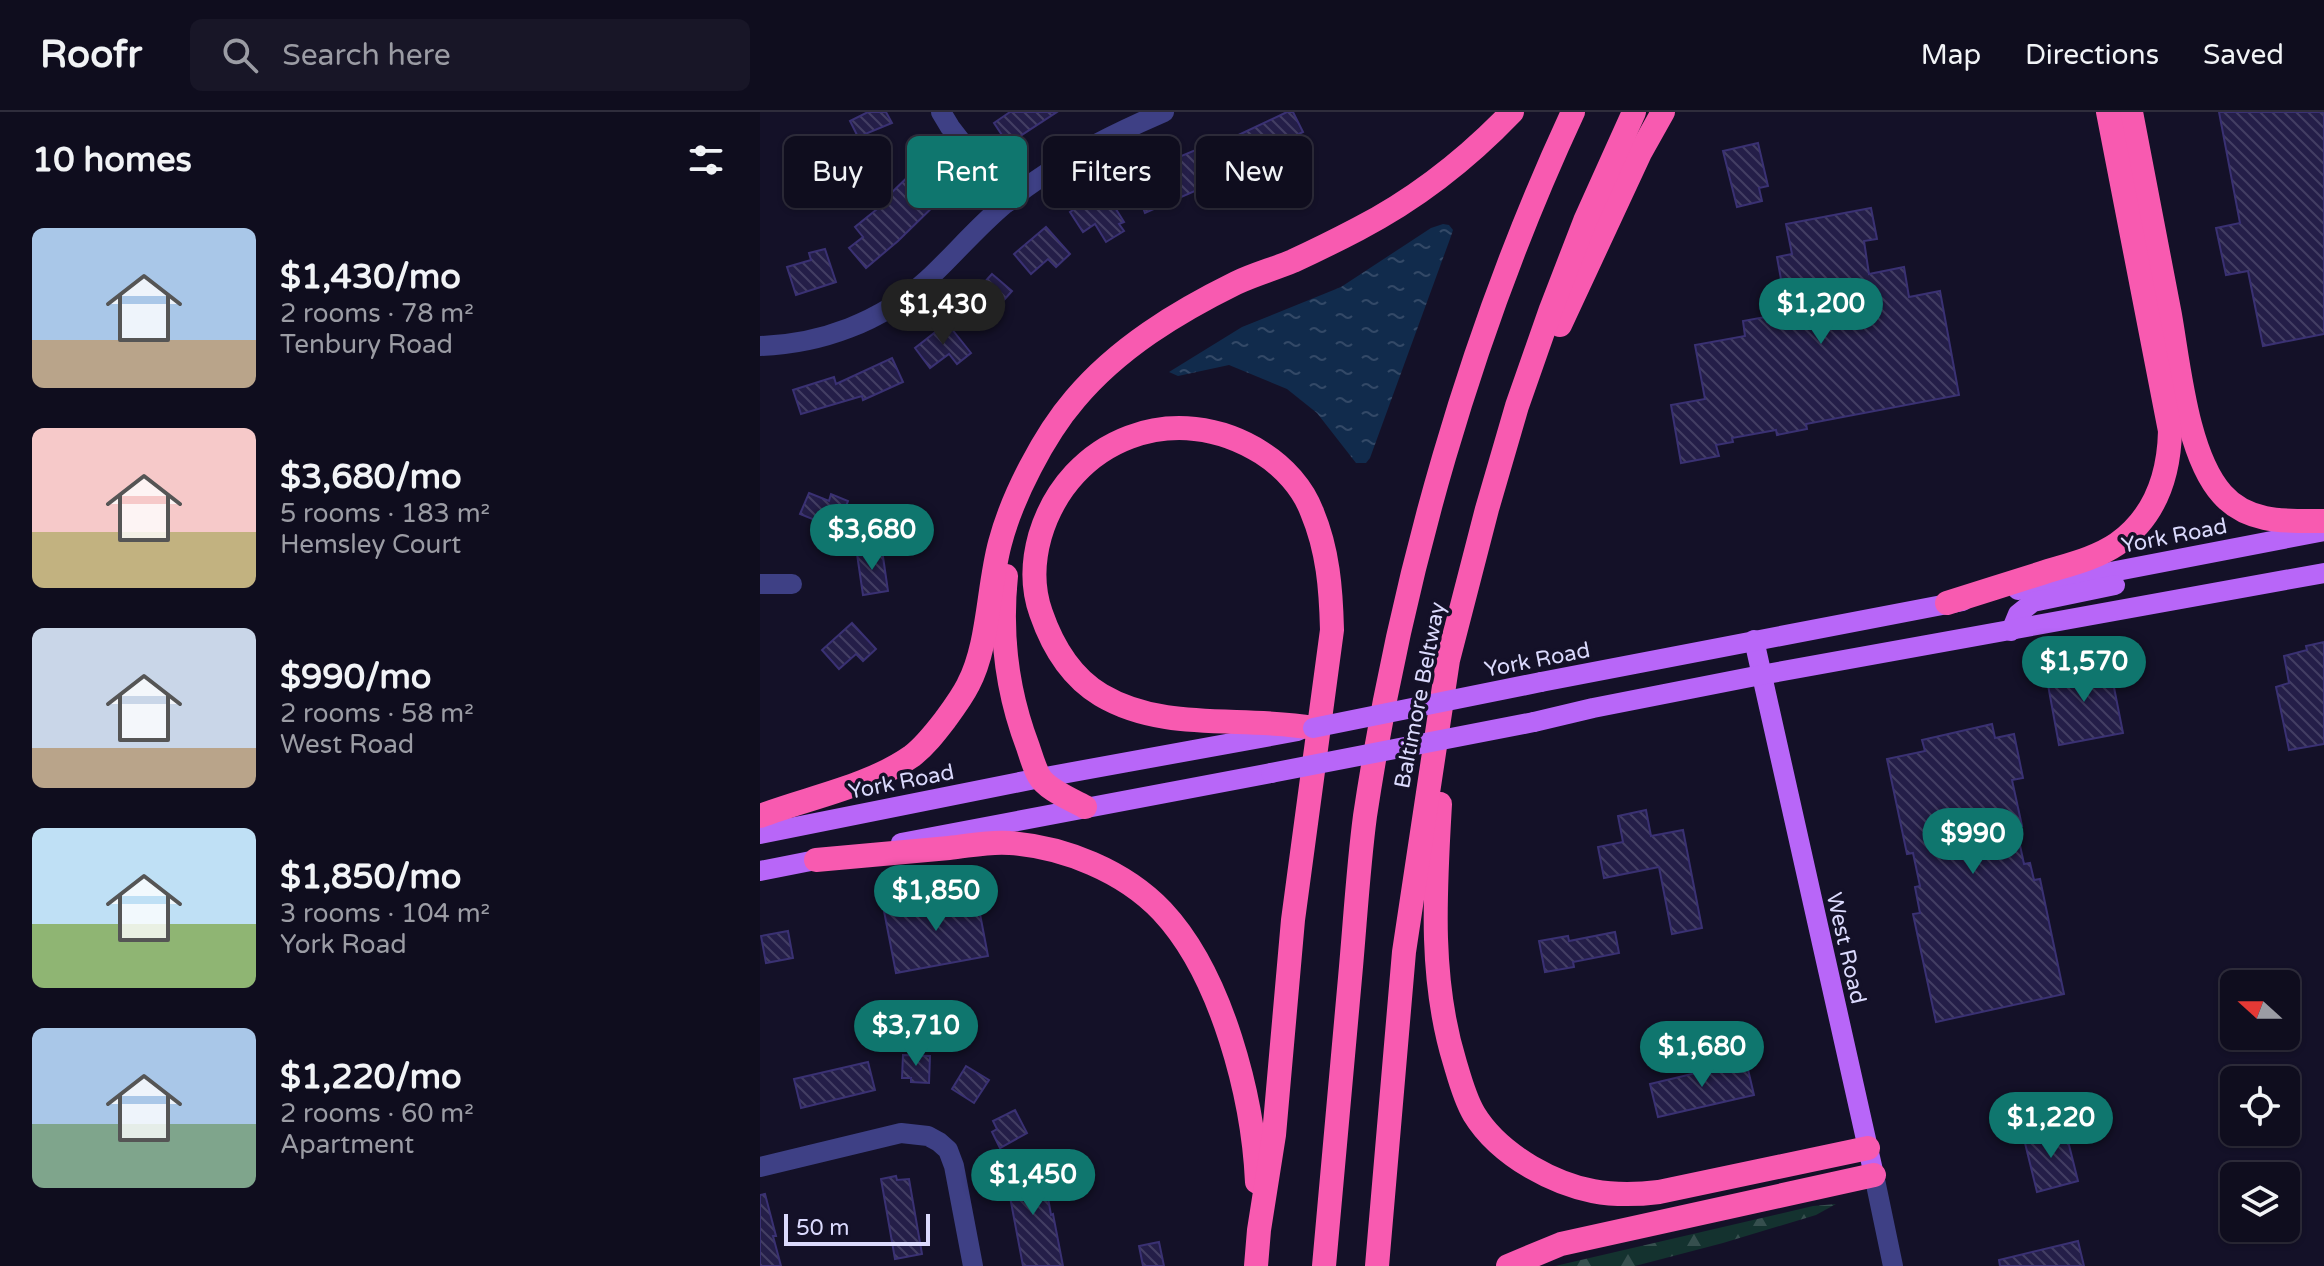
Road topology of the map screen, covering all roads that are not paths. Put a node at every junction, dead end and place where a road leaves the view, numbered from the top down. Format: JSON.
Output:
{"nodes":[{"id":1,"x":941,"y":112,"type":"edge"},
{"id":2,"x":1163,"y":112,"type":"edge"},
{"id":3,"x":1512,"y":112,"type":"edge"},
{"id":4,"x":1573,"y":112,"type":"edge"},
{"id":5,"x":1634,"y":112,"type":"edge"},
{"id":6,"x":1663,"y":112,"type":"edge"},
{"id":7,"x":2108,"y":112,"type":"edge"},
{"id":8,"x":2131,"y":112,"type":"edge"},
{"id":9,"x":957,"y":136,"type":"edge"},
{"id":10,"x":1027,"y":189,"type":"edge"},
{"id":11,"x":1001,"y":208,"type":"edge"},
{"id":12,"x":760,"y":346,"type":"edge"},
{"id":13,"x":1024,"y":480,"type":"junction"},
{"id":14,"x":1487,"y":509,"type":"junction"},
{"id":15,"x":2324,"y":521,"type":"edge"},
{"id":16,"x":2324,"y":531,"type":"edge"},
{"id":17,"x":2170,"y":561,"type":"junction"},
{"id":18,"x":2324,"y":573,"type":"edge"},
{"id":19,"x":760,"y":584,"type":"edge"},
{"id":20,"x":792,"y":584,"type":"dead end"},
{"id":21,"x":1947,"y":603,"type":"junction"},
{"id":22,"x":2011,"y":631,"type":"junction"},
{"id":23,"x":1754,"y":640,"type":"junction"},
{"id":24,"x":1448,"y":660,"type":"junction"},
{"id":25,"x":1761,"y":675,"type":"junction"},
{"id":26,"x":1313,"y":728,"type":"joint"},
{"id":27,"x":1280,"y":729,"type":"junction"},
{"id":28,"x":1040,"y":778,"type":"junction"},
{"id":29,"x":1085,"y":807,"type":"junction"},
{"id":30,"x":760,"y":816,"type":"edge"},
{"id":31,"x":760,"y":834,"type":"edge"},
{"id":32,"x":816,"y":860,"type":"junction"},
{"id":33,"x":760,"y":871,"type":"edge"},
{"id":34,"x":1868,"y":1148,"type":"junction"},
{"id":35,"x":760,"y":1167,"type":"edge"},
{"id":36,"x":1874,"y":1175,"type":"junction"},
{"id":37,"x":1259,"y":1230,"type":"junction"},
{"id":38,"x":973,"y":1266,"type":"edge"},
{"id":39,"x":1256,"y":1266,"type":"edge"},
{"id":40,"x":1324,"y":1266,"type":"edge"},
{"id":41,"x":1377,"y":1266,"type":"edge"},
{"id":42,"x":1508,"y":1266,"type":"edge"},
{"id":43,"x":1893,"y":1266,"type":"edge"}],
"edges":[{"from":1,"to":9,"type":"street"},
{"from":2,"to":10,"type":"street"},
{"from":3,"to":13,"type":"highway"},
{"from":4,"to":40,"type":"highway","name":"Baltimore Beltway"},
{"from":5,"to":14,"type":"highway","name":"Baltimore Beltway"},
{"from":6,"to":14,"type":"highway"},
{"from":7,"to":21,"type":"highway"},
{"from":8,"to":15,"type":"highway"},
{"from":11,"to":12,"type":"street"},
{"from":13,"to":28,"type":"highway"},
{"from":13,"to":30,"type":"highway"},
{"from":14,"to":24,"type":"highway","name":"Baltimore Beltway"},
{"from":16,"to":17,"type":"main road","name":"York Road"},
{"from":17,"to":21,"type":"main road","name":"York Road"},
{"from":17,"to":22,"type":"main road"},
{"from":18,"to":22,"type":"main road"},
{"from":19,"to":20,"type":"street"},
{"from":21,"to":23,"type":"main road","name":"York Road"},
{"from":22,"to":25,"type":"main road"},
{"from":23,"to":25,"type":"main road","name":"West Road"},
{"from":23,"to":26,"type":"main road","name":"York Road","bridge":true},
{"from":24,"to":34,"type":"highway"},
{"from":24,"to":41,"type":"highway","name":"Baltimore Beltway"},
{"from":25,"to":29,"type":"main road","bridge":true},
{"from":25,"to":34,"type":"main road","name":"West Road"},
{"from":26,"to":27,"type":"highway"},
{"from":27,"to":28,"type":"main road","name":"York Road"},
{"from":27,"to":37,"type":"highway"},
{"from":28,"to":29,"type":"highway"},
{"from":28,"to":31,"type":"main road","name":"York Road"},
{"from":29,"to":32,"type":"main road"},
{"from":32,"to":33,"type":"main road"},
{"from":32,"to":37,"type":"highway"},
{"from":34,"to":36,"type":"main road","name":"West Road"},
{"from":35,"to":38,"type":"street"},
{"from":36,"to":42,"type":"highway"},
{"from":36,"to":43,"type":"street","name":"West Road"},
{"from":37,"to":39,"type":"highway"}]}
